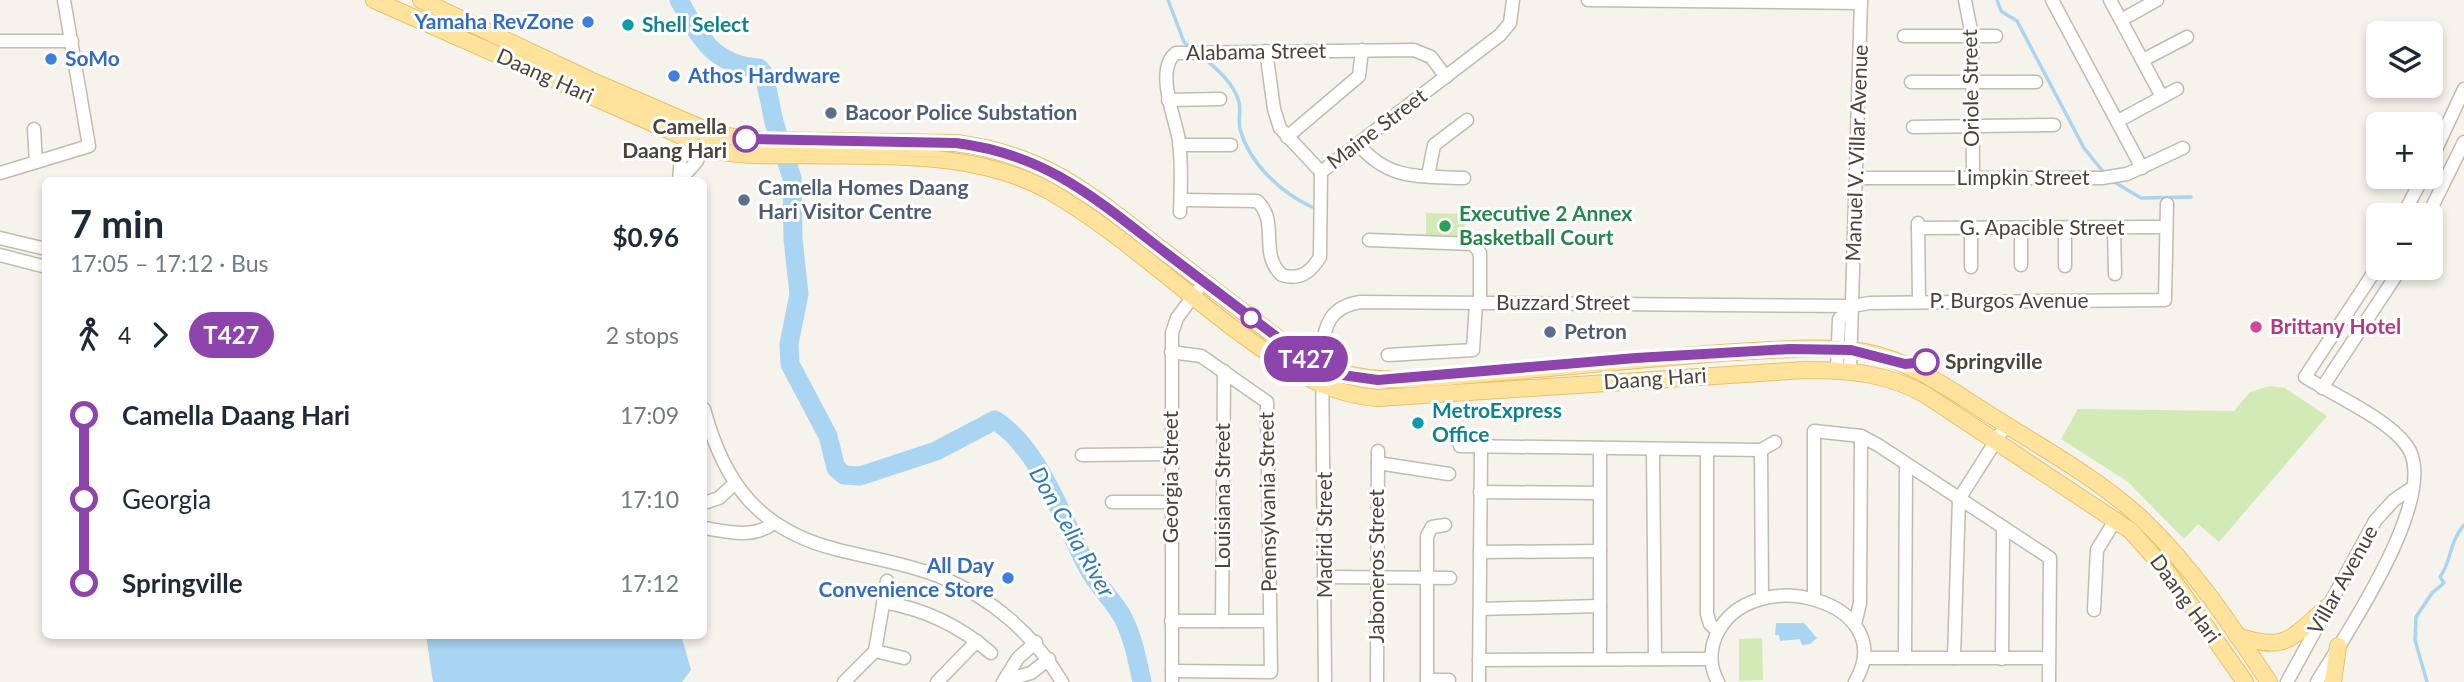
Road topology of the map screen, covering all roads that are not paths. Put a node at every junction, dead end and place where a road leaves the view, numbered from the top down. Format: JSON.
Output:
{"nodes":[{"id":1,"x":64,"y":0,"type":"edge"},
{"id":2,"x":374,"y":0,"type":"edge"},
{"id":3,"x":421,"y":0,"type":"edge"},
{"id":4,"x":1513,"y":0,"type":"edge"},
{"id":5,"x":1588,"y":0,"type":"edge"},
{"id":6,"x":1965,"y":0,"type":"edge"},
{"id":7,"x":2110,"y":0,"type":"edge"},
{"id":8,"x":2157,"y":0,"type":"edge"},
{"id":9,"x":1861,"y":1,"type":"edge"},
{"id":10,"x":2059,"y":2,"type":"edge"},
{"id":11,"x":465,"y":20,"type":"junction"},
{"id":12,"x":2121,"y":20,"type":"junction"},
{"id":13,"x":456,"y":36,"type":"junction"},
{"id":14,"x":1904,"y":36,"type":"dead end"},
{"id":15,"x":1972,"y":36,"type":"junction"},
{"id":16,"x":1996,"y":36,"type":"dead end"},
{"id":17,"x":2187,"y":37,"type":"dead end"},
{"id":18,"x":0,"y":41,"type":"edge"},
{"id":19,"x":72,"y":41,"type":"junction"},
{"id":20,"x":1362,"y":50,"type":"junction"},
{"id":21,"x":1266,"y":51,"type":"junction"},
{"id":22,"x":2143,"y":60,"type":"junction"},
{"id":23,"x":1446,"y":77,"type":"junction"},
{"id":24,"x":1972,"y":81,"type":"junction"},
{"id":25,"x":1911,"y":82,"type":"dead end"},
{"id":26,"x":2036,"y":82,"type":"dead end"},
{"id":27,"x":587,"y":86,"type":"junction"},
{"id":28,"x":2177,"y":89,"type":"dead end"},
{"id":29,"x":2464,"y":89,"type":"edge"},
{"id":30,"x":2162,"y":97,"type":"junction"},
{"id":31,"x":1220,"y":99,"type":"dead end"},
{"id":32,"x":1168,"y":100,"type":"junction"},
{"id":33,"x":1467,"y":120,"type":"dead end"},
{"id":34,"x":2118,"y":121,"type":"junction"},
{"id":35,"x":2054,"y":125,"type":"dead end"},
{"id":36,"x":1972,"y":126,"type":"junction"},
{"id":37,"x":1913,"y":127,"type":"dead end"},
{"id":38,"x":34,"y":129,"type":"dead end"},
{"id":39,"x":688,"y":132,"type":"junction"},
{"id":40,"x":2443,"y":134,"type":"edge"},
{"id":41,"x":1287,"y":137,"type":"junction"},
{"id":42,"x":705,"y":139,"type":"junction"},
{"id":43,"x":2464,"y":142,"type":"edge"},
{"id":44,"x":1359,"y":144,"type":"junction"},
{"id":45,"x":1179,"y":145,"type":"junction"},
{"id":46,"x":1231,"y":145,"type":"dead end"},
{"id":47,"x":803,"y":148,"type":"junction"},
{"id":48,"x":2183,"y":148,"type":"dead end"},
{"id":49,"x":36,"y":162,"type":"junction"},
{"id":50,"x":2143,"y":168,"type":"junction"},
{"id":51,"x":1321,"y":172,"type":"junction"},
{"id":52,"x":0,"y":173,"type":"edge"},
{"id":53,"x":1428,"y":176,"type":"junction"},
{"id":54,"x":680,"y":177,"type":"edge"},
{"id":55,"x":683,"y":177,"type":"edge"},
{"id":56,"x":1464,"y":178,"type":"dead end"},
{"id":57,"x":1857,"y":178,"type":"junction"},
{"id":58,"x":1973,"y":178,"type":"junction"},
{"id":59,"x":2434,"y":203,"type":"edge"},
{"id":60,"x":2167,"y":204,"type":"dead end"},
{"id":61,"x":2166,"y":227,"type":"junction"},
{"id":62,"x":1971,"y":228,"type":"junction"},
{"id":63,"x":2021,"y":228,"type":"junction"},
{"id":64,"x":2065,"y":228,"type":"junction"},
{"id":65,"x":2114,"y":228,"type":"junction"},
{"id":66,"x":0,"y":238,"type":"edge"},
{"id":67,"x":1369,"y":240,"type":"dead end"},
{"id":68,"x":42,"y":247,"type":"edge"},
{"id":69,"x":0,"y":255,"type":"edge"},
{"id":70,"x":2021,"y":265,"type":"dead end"},
{"id":71,"x":42,"y":266,"type":"edge"},
{"id":72,"x":2065,"y":266,"type":"dead end"},
{"id":73,"x":1972,"y":267,"type":"dead end"},
{"id":74,"x":2115,"y":274,"type":"dead end"},
{"id":75,"x":1290,"y":278,"type":"joint"},
{"id":76,"x":2369,"y":280,"type":"edge"},
{"id":77,"x":2393,"y":280,"type":"edge"},
{"id":78,"x":1204,"y":281,"type":"junction"},
{"id":79,"x":1192,"y":297,"type":"junction"},
{"id":80,"x":1919,"y":302,"type":"junction"},
{"id":81,"x":1478,"y":303,"type":"junction"},
{"id":82,"x":1853,"y":306,"type":"junction"},
{"id":83,"x":1844,"y":350,"type":"junction"},
{"id":84,"x":1171,"y":352,"type":"junction"},
{"id":85,"x":1388,"y":355,"type":"dead end"},
{"id":86,"x":1322,"y":368,"type":"junction"},
{"id":87,"x":1544,"y":368,"type":"junction"},
{"id":88,"x":1843,"y":370,"type":"junction"},
{"id":89,"x":1224,"y":371,"type":"junction"},
{"id":90,"x":1323,"y":387,"type":"junction"},
{"id":91,"x":1546,"y":387,"type":"junction"},
{"id":92,"x":2322,"y":388,"type":"junction"},
{"id":93,"x":707,"y":419,"type":"edge"},
{"id":94,"x":2006,"y":425,"type":"junction"},
{"id":95,"x":1861,"y":436,"type":"junction"},
{"id":96,"x":1997,"y":441,"type":"junction"},
{"id":97,"x":1775,"y":442,"type":"dead end"},
{"id":98,"x":1460,"y":446,"type":"dead end"},
{"id":99,"x":1481,"y":446,"type":"junction"},
{"id":100,"x":1600,"y":448,"type":"junction"},
{"id":101,"x":1653,"y":449,"type":"junction"},
{"id":102,"x":1707,"y":450,"type":"junction"},
{"id":103,"x":1761,"y":450,"type":"junction"},
{"id":104,"x":1170,"y":454,"type":"junction"},
{"id":105,"x":1082,"y":455,"type":"dead end"},
{"id":106,"x":1906,"y":464,"type":"junction"},
{"id":107,"x":1449,"y":474,"type":"dead end"},
{"id":108,"x":734,"y":484,"type":"junction"},
{"id":109,"x":2412,"y":488,"type":"junction"},
{"id":110,"x":1480,"y":492,"type":"junction"},
{"id":111,"x":1600,"y":493,"type":"junction"},
{"id":112,"x":1959,"y":499,"type":"junction"},
{"id":113,"x":707,"y":502,"type":"edge"},
{"id":114,"x":1112,"y":502,"type":"dead end"},
{"id":115,"x":1170,"y":502,"type":"junction"},
{"id":116,"x":2116,"y":519,"type":"junction"},
{"id":117,"x":774,"y":523,"type":"junction"},
{"id":118,"x":1445,"y":525,"type":"dead end"},
{"id":119,"x":2003,"y":527,"type":"junction"},
{"id":120,"x":707,"y":528,"type":"edge"},
{"id":121,"x":1600,"y":551,"type":"junction"},
{"id":122,"x":1480,"y":552,"type":"junction"},
{"id":123,"x":1326,"y":577,"type":"junction"},
{"id":124,"x":1376,"y":578,"type":"junction"},
{"id":125,"x":1427,"y":578,"type":"junction"},
{"id":126,"x":1450,"y":579,"type":"dead end"},
{"id":127,"x":887,"y":581,"type":"dead end"},
{"id":128,"x":1762,"y":597,"type":"junction"},
{"id":129,"x":1814,"y":599,"type":"junction"},
{"id":130,"x":883,"y":602,"type":"junction"},
{"id":131,"x":1600,"y":606,"type":"junction"},
{"id":132,"x":2327,"y":607,"type":"junction"},
{"id":133,"x":1480,"y":609,"type":"junction"},
{"id":134,"x":2094,"y":610,"type":"dead end"},
{"id":135,"x":1171,"y":621,"type":"junction"},
{"id":136,"x":1222,"y":621,"type":"junction"},
{"id":137,"x":1270,"y":621,"type":"junction"},
{"id":138,"x":1855,"y":624,"type":"junction"},
{"id":139,"x":1718,"y":632,"type":"junction"},
{"id":140,"x":2238,"y":636,"type":"junction"},
{"id":141,"x":977,"y":641,"type":"junction"},
{"id":142,"x":1036,"y":642,"type":"junction"},
{"id":143,"x":2338,"y":646,"type":"junction"},
{"id":144,"x":2220,"y":648,"type":"junction"},
{"id":145,"x":875,"y":651,"type":"junction"},
{"id":146,"x":991,"y":653,"type":"dead end"},
{"id":147,"x":904,"y":658,"type":"dead end"},
{"id":148,"x":1866,"y":658,"type":"junction"},
{"id":149,"x":1905,"y":658,"type":"junction"},
{"id":150,"x":1954,"y":658,"type":"junction"},
{"id":151,"x":2048,"y":658,"type":"junction"},
{"id":152,"x":1048,"y":659,"type":"junction"},
{"id":153,"x":1600,"y":659,"type":"junction"},
{"id":154,"x":1655,"y":659,"type":"junction"},
{"id":155,"x":1710,"y":659,"type":"junction"},
{"id":156,"x":2002,"y":659,"type":"junction"},
{"id":157,"x":1479,"y":660,"type":"junction"},
{"id":158,"x":1172,"y":677,"type":"edge"},
{"id":159,"x":1449,"y":680,"type":"dead end"},
{"id":160,"x":1004,"y":681,"type":"edge"},
{"id":161,"x":1427,"y":681,"type":"edge"},
{"id":162,"x":844,"y":682,"type":"edge"},
{"id":163,"x":937,"y":682,"type":"edge"},
{"id":164,"x":1062,"y":682,"type":"edge"},
{"id":165,"x":1325,"y":682,"type":"edge"},
{"id":166,"x":1377,"y":682,"type":"edge"},
{"id":167,"x":1479,"y":682,"type":"edge"},
{"id":168,"x":1718,"y":682,"type":"edge"},
{"id":169,"x":1855,"y":682,"type":"edge"},
{"id":170,"x":2049,"y":682,"type":"edge"},
{"id":171,"x":2231,"y":682,"type":"edge"},
{"id":172,"x":2245,"y":682,"type":"edge"},
{"id":173,"x":2269,"y":682,"type":"edge"},
{"id":174,"x":2287,"y":682,"type":"edge"},
{"id":175,"x":2317,"y":682,"type":"edge"},
{"id":176,"x":2333,"y":682,"type":"edge"}],
"edges":[{"from":1,"to":19,"type":"street"},
{"from":2,"to":13,"type":"main road","name":"Daang Hari"},
{"from":3,"to":11,"type":"main road","name":"Daang Hari"},
{"from":4,"to":23,"type":"street","name":"Maine Street"},
{"from":5,"to":9,"type":"street"},
{"from":6,"to":15,"type":"street","name":"Oriole Street"},
{"from":7,"to":12,"type":"street"},
{"from":8,"to":12,"type":"street"},
{"from":9,"to":57,"type":"street","name":"Manuel V. Villar Avenue"},
{"from":10,"to":34,"type":"street"},
{"from":11,"to":13,"type":"main road"},
{"from":11,"to":27,"type":"main road","name":"Daang Hari"},
{"from":12,"to":22,"type":"street"},
{"from":13,"to":27,"type":"main road","name":"Daang Hari"},
{"from":14,"to":15,"type":"street"},
{"from":15,"to":16,"type":"street"},
{"from":15,"to":24,"type":"street","name":"Oriole Street"},
{"from":17,"to":22,"type":"street"},
{"from":18,"to":19,"type":"street"},
{"from":19,"to":49,"type":"street"},
{"from":20,"to":21,"type":"street","name":"Alabama Street"},
{"from":20,"to":23,"type":"street","name":"Alabama Street"},
{"from":20,"to":41,"type":"street"},
{"from":21,"to":32,"type":"street","name":"Alabama Street"},
{"from":21,"to":41,"type":"street"},
{"from":22,"to":30,"type":"street"},
{"from":23,"to":44,"type":"street","name":"Maine Street"},
{"from":24,"to":25,"type":"street"},
{"from":24,"to":26,"type":"street"},
{"from":24,"to":36,"type":"street","name":"Oriole Street"},
{"from":27,"to":39,"type":"main road","name":"Daang Hari"},
{"from":28,"to":30,"type":"street"},
{"from":29,"to":40,"type":"street"},
{"from":30,"to":34,"type":"street"},
{"from":31,"to":32,"type":"street"},
{"from":32,"to":45,"type":"street","name":"Alabama Street"},
{"from":33,"to":53,"type":"street"},
{"from":34,"to":50,"type":"street"},
{"from":35,"to":36,"type":"street"},
{"from":36,"to":37,"type":"street"},
{"from":36,"to":58,"type":"street","name":"Oriole Street"},
{"from":38,"to":49,"type":"street"},
{"from":39,"to":42,"type":"main road","name":"Daang Hari"},
{"from":39,"to":54,"type":"street"},
{"from":41,"to":51,"type":"street"},
{"from":42,"to":47,"type":"main road","name":"Daang Hari"},
{"from":42,"to":55,"type":"street"},
{"from":43,"to":59,"type":"street"},
{"from":44,"to":51,"type":"street","name":"Maine Street"},
{"from":44,"to":53,"type":"street"},
{"from":45,"to":46,"type":"street"},
{"from":45,"to":75,"type":"street","name":"Alabama Street"},
{"from":47,"to":78,"type":"main road","name":"Daang Hari"},
{"from":47,"to":79,"type":"main road","name":"Daang Hari"},
{"from":48,"to":50,"type":"street","name":"Limpkin Street"},
{"from":49,"to":52,"type":"street"},
{"from":50,"to":58,"type":"street","name":"Limpkin Street"},
{"from":51,"to":75,"type":"street","name":"Maine Street"},
{"from":53,"to":56,"type":"street"},
{"from":57,"to":58,"type":"street","name":"Limpkin Street"},
{"from":57,"to":82,"type":"street","name":"Manuel V. Villar Avenue"},
{"from":60,"to":61,"type":"street"},
{"from":61,"to":65,"type":"street","name":"G. Apacible Street"},
{"from":61,"to":80,"type":"street","name":"P. Burgos Avenue"},
{"from":62,"to":63,"type":"street","name":"G. Apacible Street"},
{"from":62,"to":73,"type":"street"},
{"from":62,"to":80,"type":"street","name":"G. Apacible Street"},
{"from":63,"to":64,"type":"street","name":"G. Apacible Street"},
{"from":63,"to":70,"type":"street"},
{"from":64,"to":65,"type":"street","name":"G. Apacible Street"},
{"from":64,"to":72,"type":"street"},
{"from":65,"to":74,"type":"street"},
{"from":66,"to":68,"type":"street"},
{"from":67,"to":81,"type":"street"},
{"from":69,"to":71,"type":"street"},
{"from":76,"to":92,"type":"street","name":"Villar Avenue"},
{"from":77,"to":92,"type":"street"},
{"from":78,"to":79,"type":"street","name":"Georgia Street"},
{"from":78,"to":86,"type":"main road","name":"Daang Hari"},
{"from":79,"to":84,"type":"street","name":"Georgia Street"},
{"from":79,"to":90,"type":"main road","name":"Daang Hari"},
{"from":80,"to":82,"type":"street","name":"P. Burgos Avenue"},
{"from":81,"to":82,"type":"street","name":"Buzzard Street"},
{"from":81,"to":85,"type":"street"},
{"from":81,"to":86,"type":"street","name":"Buzzard Street"},
{"from":82,"to":83,"type":"street","name":"Manuel V. Villar Avenue"},
{"from":83,"to":87,"type":"main road","name":"Daang Hari"},
{"from":83,"to":88,"type":"street","name":"Manuel V. Villar Avenue"},
{"from":83,"to":94,"type":"main road","name":"Daang Hari"},
{"from":84,"to":89,"type":"street","name":"Pennsylvania Street"},
{"from":84,"to":104,"type":"street","name":"Georgia Street"},
{"from":86,"to":87,"type":"main road","name":"Daang Hari"},
{"from":86,"to":90,"type":"street","name":"Buzzard Street"},
{"from":87,"to":91,"type":"main road"},
{"from":88,"to":91,"type":"main road","name":"Daang Hari"},
{"from":88,"to":96,"type":"main road","name":"Daang Hari"},
{"from":89,"to":136,"type":"street","name":"Louisiana Street"},
{"from":89,"to":137,"type":"street","name":"Pennsylvania Street"},
{"from":90,"to":91,"type":"main road","name":"Daang Hari"},
{"from":90,"to":123,"type":"street","name":"Madrid Street"},
{"from":92,"to":109,"type":"street","name":"Villar Avenue"},
{"from":93,"to":108,"type":"street"},
{"from":94,"to":96,"type":"street"},
{"from":94,"to":140,"type":"main road","name":"Daang Hari"},
{"from":95,"to":106,"type":"street"},
{"from":95,"to":129,"type":"street"},
{"from":95,"to":138,"type":"street"},
{"from":96,"to":112,"type":"street"},
{"from":96,"to":116,"type":"main road","name":"Daang Hari"},
{"from":97,"to":103,"type":"street"},
{"from":98,"to":99,"type":"street"},
{"from":99,"to":100,"type":"street"},
{"from":99,"to":110,"type":"street"},
{"from":100,"to":101,"type":"street"},
{"from":100,"to":111,"type":"street"},
{"from":101,"to":102,"type":"street"},
{"from":101,"to":154,"type":"street"},
{"from":102,"to":103,"type":"street"},
{"from":102,"to":139,"type":"street"},
{"from":103,"to":128,"type":"street"},
{"from":104,"to":105,"type":"street"},
{"from":104,"to":115,"type":"street","name":"Georgia Street"},
{"from":106,"to":112,"type":"street"},
{"from":106,"to":149,"type":"street"},
{"from":107,"to":124,"type":"street","name":"Jaboneros Street"},
{"from":108,"to":113,"type":"street"},
{"from":108,"to":117,"type":"street"},
{"from":109,"to":132,"type":"street","name":"Villar Avenue"},
{"from":109,"to":143,"type":"street","name":"Villar Avenue"},
{"from":110,"to":111,"type":"street"},
{"from":110,"to":122,"type":"street"},
{"from":111,"to":121,"type":"street"},
{"from":112,"to":119,"type":"street"},
{"from":112,"to":150,"type":"street"},
{"from":114,"to":115,"type":"street"},
{"from":115,"to":135,"type":"street","name":"Georgia Street"},
{"from":116,"to":134,"type":"street"},
{"from":116,"to":144,"type":"main road","name":"Daang Hari"},
{"from":117,"to":120,"type":"street"},
{"from":117,"to":142,"type":"street"},
{"from":118,"to":125,"type":"street"},
{"from":119,"to":151,"type":"street"},
{"from":119,"to":156,"type":"street"},
{"from":121,"to":122,"type":"street"},
{"from":121,"to":131,"type":"street"},
{"from":122,"to":133,"type":"street"},
{"from":123,"to":124,"type":"street"},
{"from":123,"to":165,"type":"street","name":"Madrid Street"},
{"from":124,"to":125,"type":"street"},
{"from":124,"to":166,"type":"street","name":"Jaboneros Street"},
{"from":125,"to":126,"type":"street"},
{"from":125,"to":161,"type":"street"},
{"from":127,"to":130,"type":"street"},
{"from":128,"to":129,"type":"street"},
{"from":128,"to":139,"type":"street"},
{"from":129,"to":138,"type":"street"},
{"from":130,"to":141,"type":"street"},
{"from":130,"to":145,"type":"street"},
{"from":131,"to":133,"type":"street"},
{"from":131,"to":153,"type":"street"},
{"from":132,"to":140,"type":"main road"},
{"from":132,"to":174,"type":"street","name":"Villar Avenue"},
{"from":133,"to":157,"type":"street"},
{"from":135,"to":136,"type":"street"},
{"from":135,"to":158,"type":"street","name":"Georgia Street"},
{"from":136,"to":137,"type":"street"},
{"from":137,"to":158,"type":"street","name":"Pennsylvania Street"},
{"from":138,"to":148,"type":"street"},
{"from":139,"to":155,"type":"street"},
{"from":140,"to":173,"type":"main road","name":"Daang Hari"},
{"from":141,"to":146,"type":"street"},
{"from":141,"to":163,"type":"street"},
{"from":142,"to":152,"type":"street"},
{"from":142,"to":160,"type":"street"},
{"from":143,"to":175,"type":"street","name":"Villar Avenue"},
{"from":143,"to":176,"type":"main road"},
{"from":144,"to":171,"type":"main road"},
{"from":144,"to":172,"type":"main road","name":"Daang Hari"},
{"from":145,"to":147,"type":"street"},
{"from":145,"to":162,"type":"street"},
{"from":148,"to":149,"type":"street"},
{"from":148,"to":169,"type":"street"},
{"from":149,"to":150,"type":"street"},
{"from":150,"to":156,"type":"street"},
{"from":151,"to":156,"type":"street"},
{"from":151,"to":170,"type":"street"},
{"from":152,"to":160,"type":"street"},
{"from":152,"to":164,"type":"street"},
{"from":153,"to":154,"type":"street"},
{"from":153,"to":157,"type":"street"},
{"from":154,"to":155,"type":"street"},
{"from":155,"to":168,"type":"street"},
{"from":157,"to":167,"type":"street"},
{"from":159,"to":161,"type":"street"}]}
